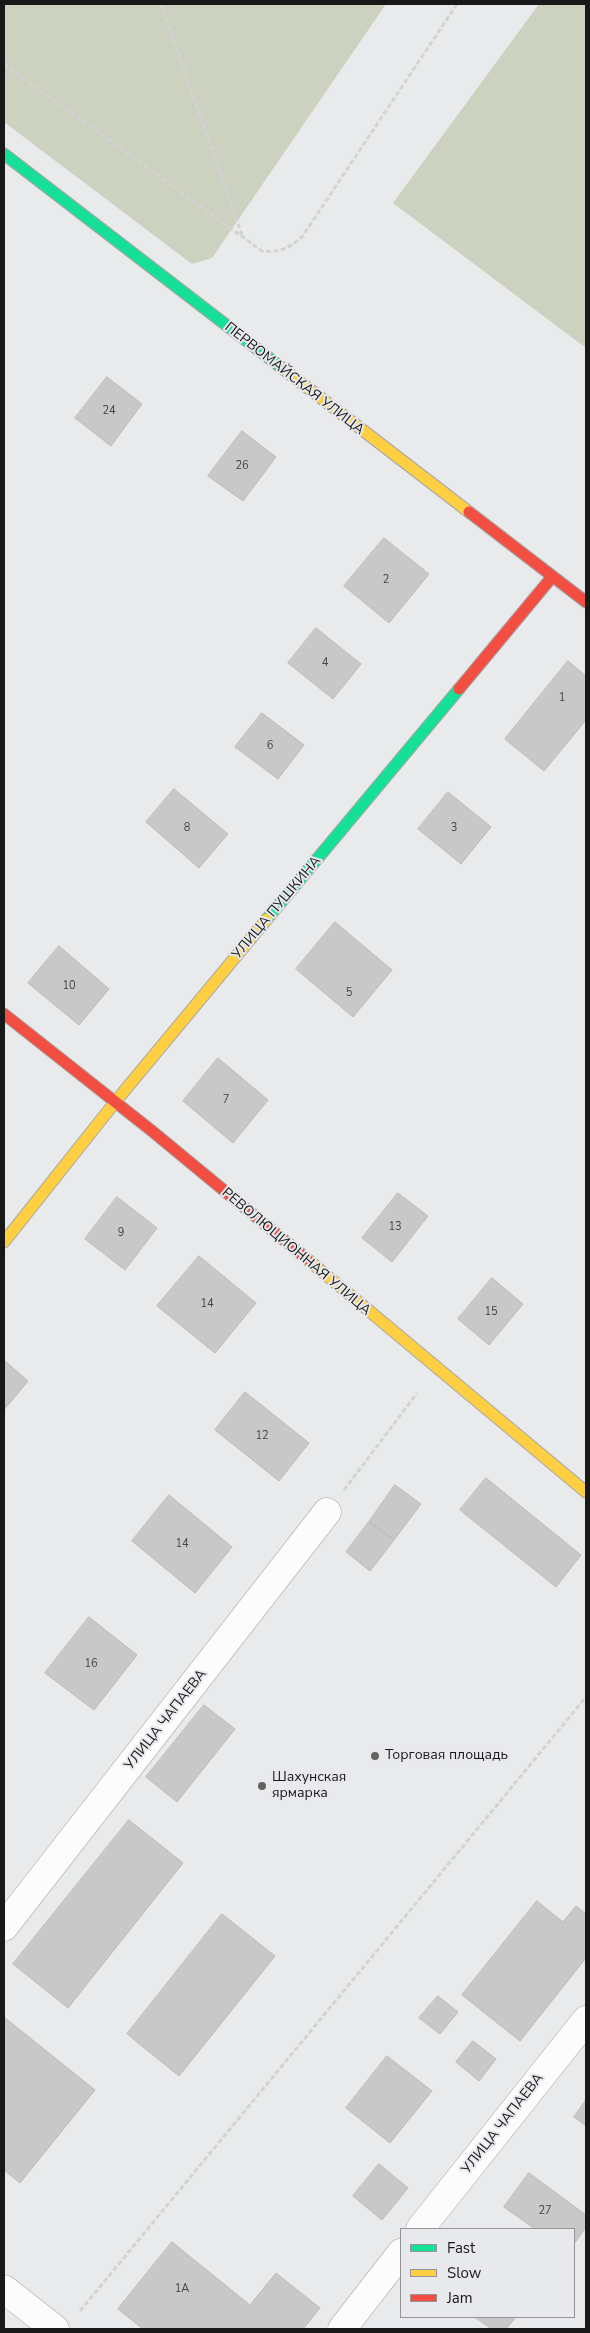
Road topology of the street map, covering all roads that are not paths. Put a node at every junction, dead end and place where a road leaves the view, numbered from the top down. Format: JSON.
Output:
{"nodes":[{"id":1,"x":4,"y":154,"type":"edge"},
{"id":2,"x":552,"y":577,"type":"junction"},
{"id":3,"x":586,"y":602,"type":"edge"},
{"id":4,"x":4,"y":1014,"type":"edge"},
{"id":5,"x":116,"y":1101,"type":"junction"},
{"id":6,"x":4,"y":1242,"type":"edge"},
{"id":7,"x":586,"y":1492,"type":"edge"},
{"id":8,"x":327,"y":1512,"type":"road end"},
{"id":9,"x":4,"y":1927,"type":"edge"},
{"id":10,"x":586,"y":2020,"type":"edge"},
{"id":11,"x":421,"y":2228,"type":"edge"},
{"id":12,"x":400,"y":2254,"type":"edge"},
{"id":13,"x":4,"y":2289,"type":"edge"},
{"id":14,"x":55,"y":2329,"type":"edge"},
{"id":15,"x":342,"y":2329,"type":"edge"}],
"edges":[{"from":1,"to":2,"type":"street","name":"ПЕРВОМАЙСКАЯ УЛИЦА"},
{"from":2,"to":3,"type":"street","name":"ПЕРВОМАЙСКАЯ УЛИЦА"},
{"from":2,"to":5,"type":"street","name":"УЛИЦА ПУШКИНА"},
{"from":4,"to":5,"type":"street","name":"РЕВОЛЮЦИОННАЯ УЛИЦА"},
{"from":5,"to":6,"type":"street","name":"УЛИЦА ПУШКИНА"},
{"from":5,"to":7,"type":"street","name":"РЕВОЛЮЦИОННАЯ УЛИЦА"},
{"from":8,"to":9,"type":"street","name":"УЛИЦА ЧАПАЕВА"},
{"from":10,"to":11,"type":"street","name":"УЛИЦА ЧАПАЕВА"},
{"from":12,"to":15,"type":"street"},
{"from":13,"to":14,"type":"street"}]}
